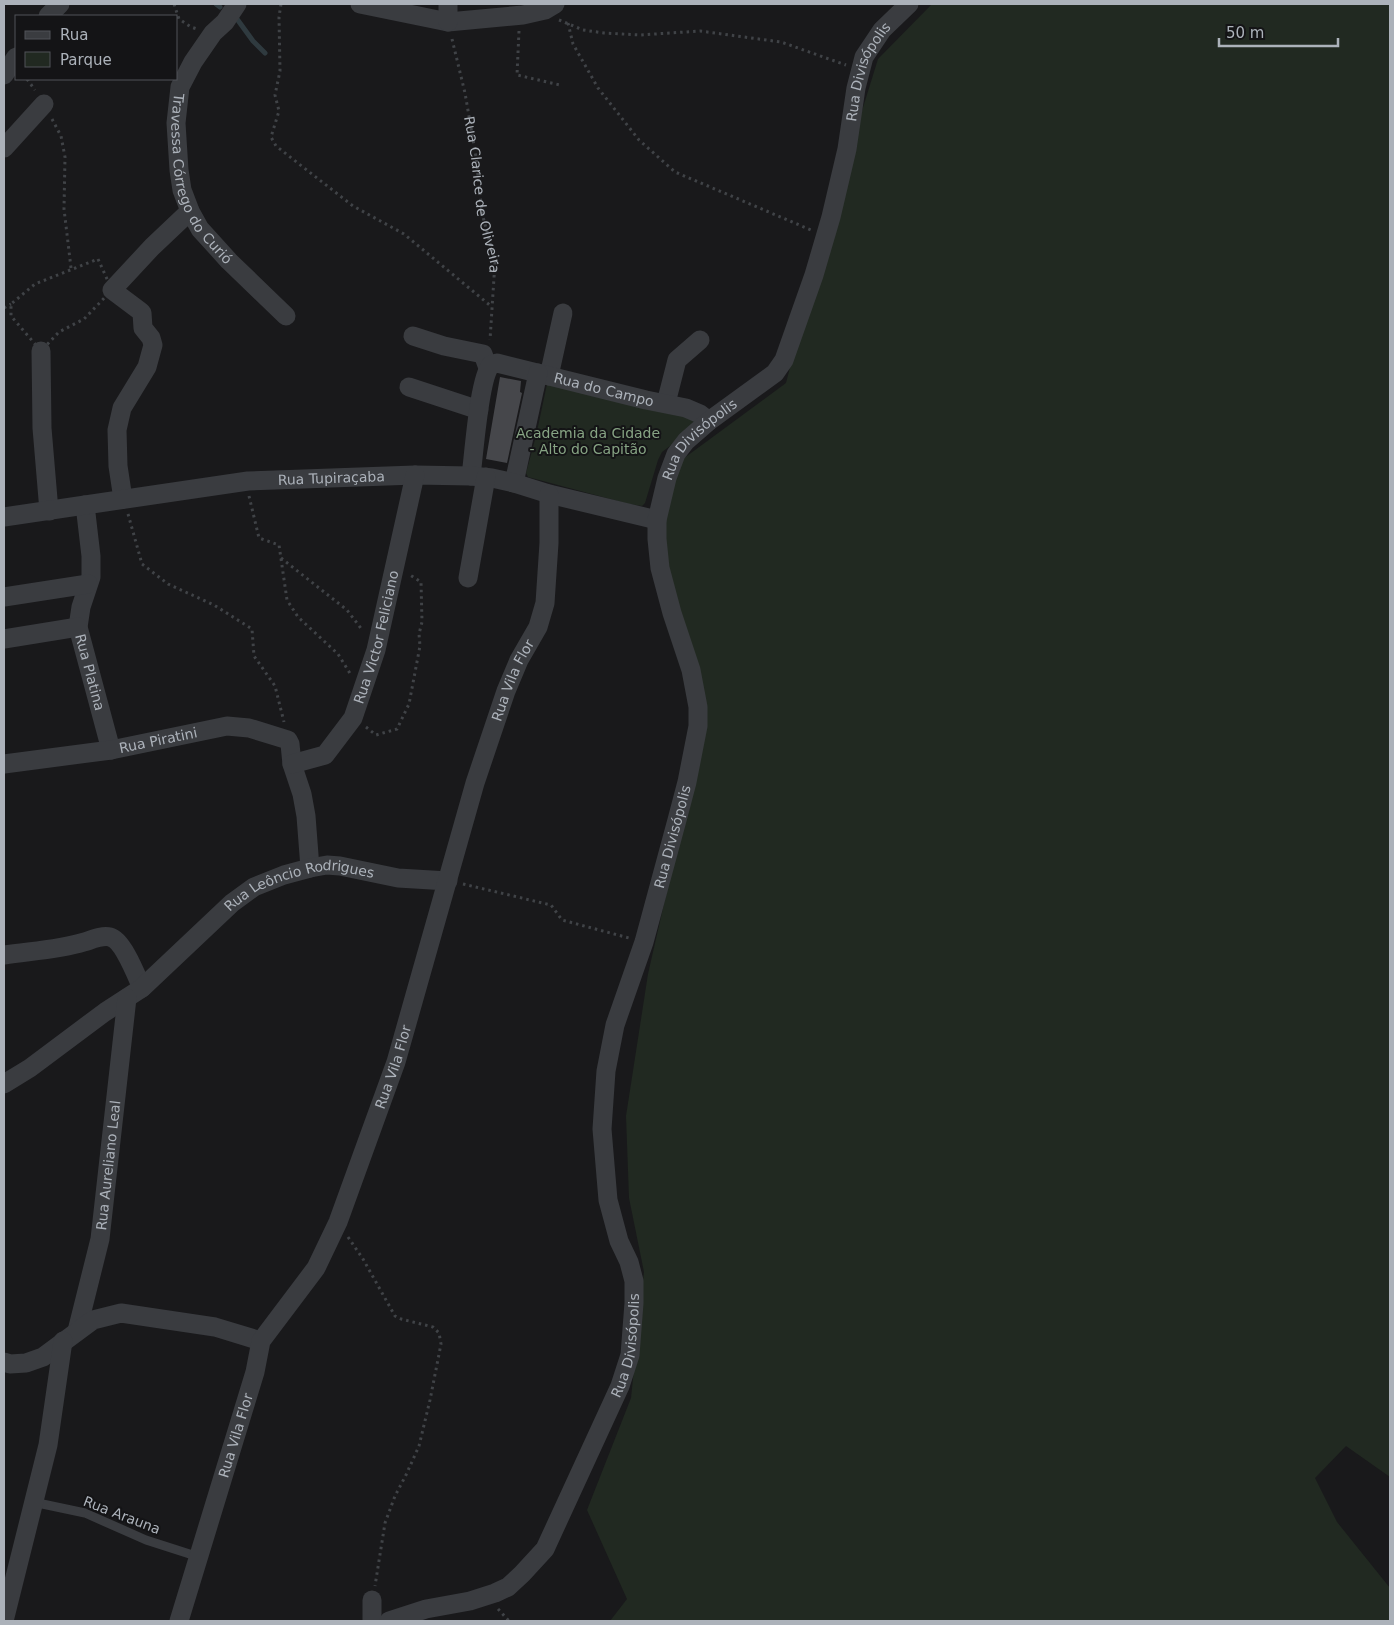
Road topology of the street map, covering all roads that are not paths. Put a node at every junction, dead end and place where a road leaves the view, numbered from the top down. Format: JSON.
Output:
{"nodes":[{"id":1,"x":60,"y":4,"type":"edge"},
{"id":2,"x":237,"y":4,"type":"edge"},
{"id":3,"x":360,"y":4,"type":"edge"},
{"id":4,"x":909,"y":4,"type":"edge"},
{"id":5,"x":550,"y":7,"type":"edge"},
{"id":6,"x":448,"y":13,"type":"edge"},
{"id":7,"x":49,"y":15,"type":"edge"},
{"id":8,"x":15,"y":58,"type":"edge"},
{"id":9,"x":4,"y":74,"type":"edge"},
{"id":10,"x":44,"y":104,"type":"road end"},
{"id":11,"x":4,"y":148,"type":"edge"},
{"id":12,"x":190,"y":211,"type":"junction"},
{"id":13,"x":563,"y":313,"type":"dead end"},
{"id":14,"x":286,"y":316,"type":"dead end"},
{"id":15,"x":413,"y":336,"type":"dead end"},
{"id":16,"x":700,"y":340,"type":"dead end"},
{"id":17,"x":42,"y":350,"type":"road end"},
{"id":18,"x":492,"y":366,"type":"junction"},
{"id":19,"x":543,"y":374,"type":"junction"},
{"id":20,"x":410,"y":387,"type":"dead end"},
{"id":21,"x":666,"y":403,"type":"junction"},
{"id":22,"x":479,"y":410,"type":"junction"},
{"id":23,"x":709,"y":422,"type":"junction"},
{"id":24,"x":415,"y":476,"type":"junction"},
{"id":25,"x":479,"y":477,"type":"junction"},
{"id":26,"x":514,"y":483,"type":"junction"},
{"id":27,"x":549,"y":494,"type":"junction"},
{"id":28,"x":123,"y":499,"type":"junction"},
{"id":29,"x":85,"y":505,"type":"junction"},
{"id":30,"x":49,"y":511,"type":"junction"},
{"id":31,"x":4,"y":517,"type":"edge"},
{"id":32,"x":657,"y":520,"type":"junction"},
{"id":33,"x":468,"y":578,"type":"dead end"},
{"id":34,"x":88,"y":584,"type":"junction"},
{"id":35,"x":4,"y":597,"type":"edge"},
{"id":36,"x":78,"y":627,"type":"junction"},
{"id":37,"x":4,"y":639,"type":"edge"},
{"id":38,"x":110,"y":750,"type":"junction"},
{"id":39,"x":4,"y":764,"type":"edge"},
{"id":40,"x":292,"y":764,"type":"junction"},
{"id":41,"x":310,"y":868,"type":"junction"},
{"id":42,"x":448,"y":881,"type":"junction"},
{"id":43,"x":4,"y":955,"type":"edge"},
{"id":44,"x":134,"y":993,"type":"junction"},
{"id":45,"x":4,"y":1084,"type":"edge"},
{"id":46,"x":70,"y":1336,"type":"junction"},
{"id":47,"x":261,"y":1341,"type":"junction"},
{"id":48,"x":4,"y":1362,"type":"edge"},
{"id":49,"x":33,"y":1502,"type":"junction"},
{"id":50,"x":199,"y":1557,"type":"junction"},
{"id":51,"x":372,"y":1600,"type":"road end"},
{"id":52,"x":4,"y":1621,"type":"edge"},
{"id":53,"x":179,"y":1621,"type":"edge"},
{"id":54,"x":372,"y":1621,"type":"edge"},
{"id":55,"x":388,"y":1621,"type":"edge"}],
"edges":[{"from":1,"to":7,"type":"street"},
{"from":2,"to":12,"type":"street","name":"Travessa Córrego do Curió"},
{"from":3,"to":6,"type":"street"},
{"from":4,"to":23,"type":"street","name":"Rua Divisópolis"},
{"from":5,"to":6,"type":"street"},
{"from":8,"to":9,"type":"street"},
{"from":10,"to":11,"type":"street"},
{"from":12,"to":14,"type":"street","name":"Travessa Córrego do Curió"},
{"from":12,"to":28,"type":"street"},
{"from":13,"to":19,"type":"street"},
{"from":15,"to":18,"type":"street"},
{"from":16,"to":21,"type":"street"},
{"from":17,"to":30,"type":"street"},
{"from":18,"to":19,"type":"street","name":"Rua do Campo"},
{"from":18,"to":22,"type":"street"},
{"from":19,"to":21,"type":"street","name":"Rua do Campo"},
{"from":19,"to":26,"type":"street"},
{"from":20,"to":22,"type":"street"},
{"from":21,"to":23,"type":"street","name":"Rua do Campo"},
{"from":22,"to":25,"type":"street"},
{"from":23,"to":32,"type":"street","name":"Rua Divisópolis"},
{"from":24,"to":25,"type":"street","name":"Rua Tupiraçaba"},
{"from":24,"to":28,"type":"street","name":"Rua Tupiraçaba"},
{"from":24,"to":40,"type":"street","name":"Rua Victor Feliciano"},
{"from":25,"to":26,"type":"street","name":"Rua Tupiraçaba"},
{"from":25,"to":33,"type":"street"},
{"from":26,"to":27,"type":"street","name":"Rua Tupiraçaba"},
{"from":27,"to":32,"type":"street","name":"Rua Tupiraçaba"},
{"from":27,"to":42,"type":"street","name":"Rua Vila Flor"},
{"from":28,"to":29,"type":"street","name":"Rua Tupiraçaba"},
{"from":29,"to":30,"type":"street","name":"Rua Tupiraçaba"},
{"from":29,"to":34,"type":"street","name":"Rua Platina"},
{"from":30,"to":31,"type":"street","name":"Rua Tupiraçaba"},
{"from":32,"to":55,"type":"street","name":"Rua Divisópolis"},
{"from":34,"to":35,"type":"street"},
{"from":34,"to":36,"type":"street","name":"Rua Platina"},
{"from":36,"to":37,"type":"street"},
{"from":36,"to":38,"type":"street","name":"Rua Platina"},
{"from":38,"to":39,"type":"street","name":"Rua Piratini"},
{"from":38,"to":40,"type":"street","name":"Rua Piratini"},
{"from":40,"to":41,"type":"street"},
{"from":41,"to":42,"type":"street","name":"Rua Leôncio Rodrigues"},
{"from":41,"to":44,"type":"street","name":"Rua Leôncio Rodrigues"},
{"from":42,"to":47,"type":"street","name":"Rua Vila Flor"},
{"from":43,"to":44,"type":"street"},
{"from":44,"to":45,"type":"street","name":"Rua Leôncio Rodrigues"},
{"from":44,"to":46,"type":"street","name":"Rua Aureliano Leal"},
{"from":46,"to":47,"type":"street"},
{"from":46,"to":48,"type":"street"},
{"from":46,"to":49,"type":"street","name":"Rua Aureliano Leal"},
{"from":47,"to":50,"type":"street","name":"Rua Vila Flor"},
{"from":49,"to":50,"type":"lane","name":"Rua Arauna"},
{"from":49,"to":52,"type":"street","name":"Rua Aureliano Leal"},
{"from":50,"to":53,"type":"street","name":"Rua Vila Flor"},
{"from":51,"to":54,"type":"street"}]}
